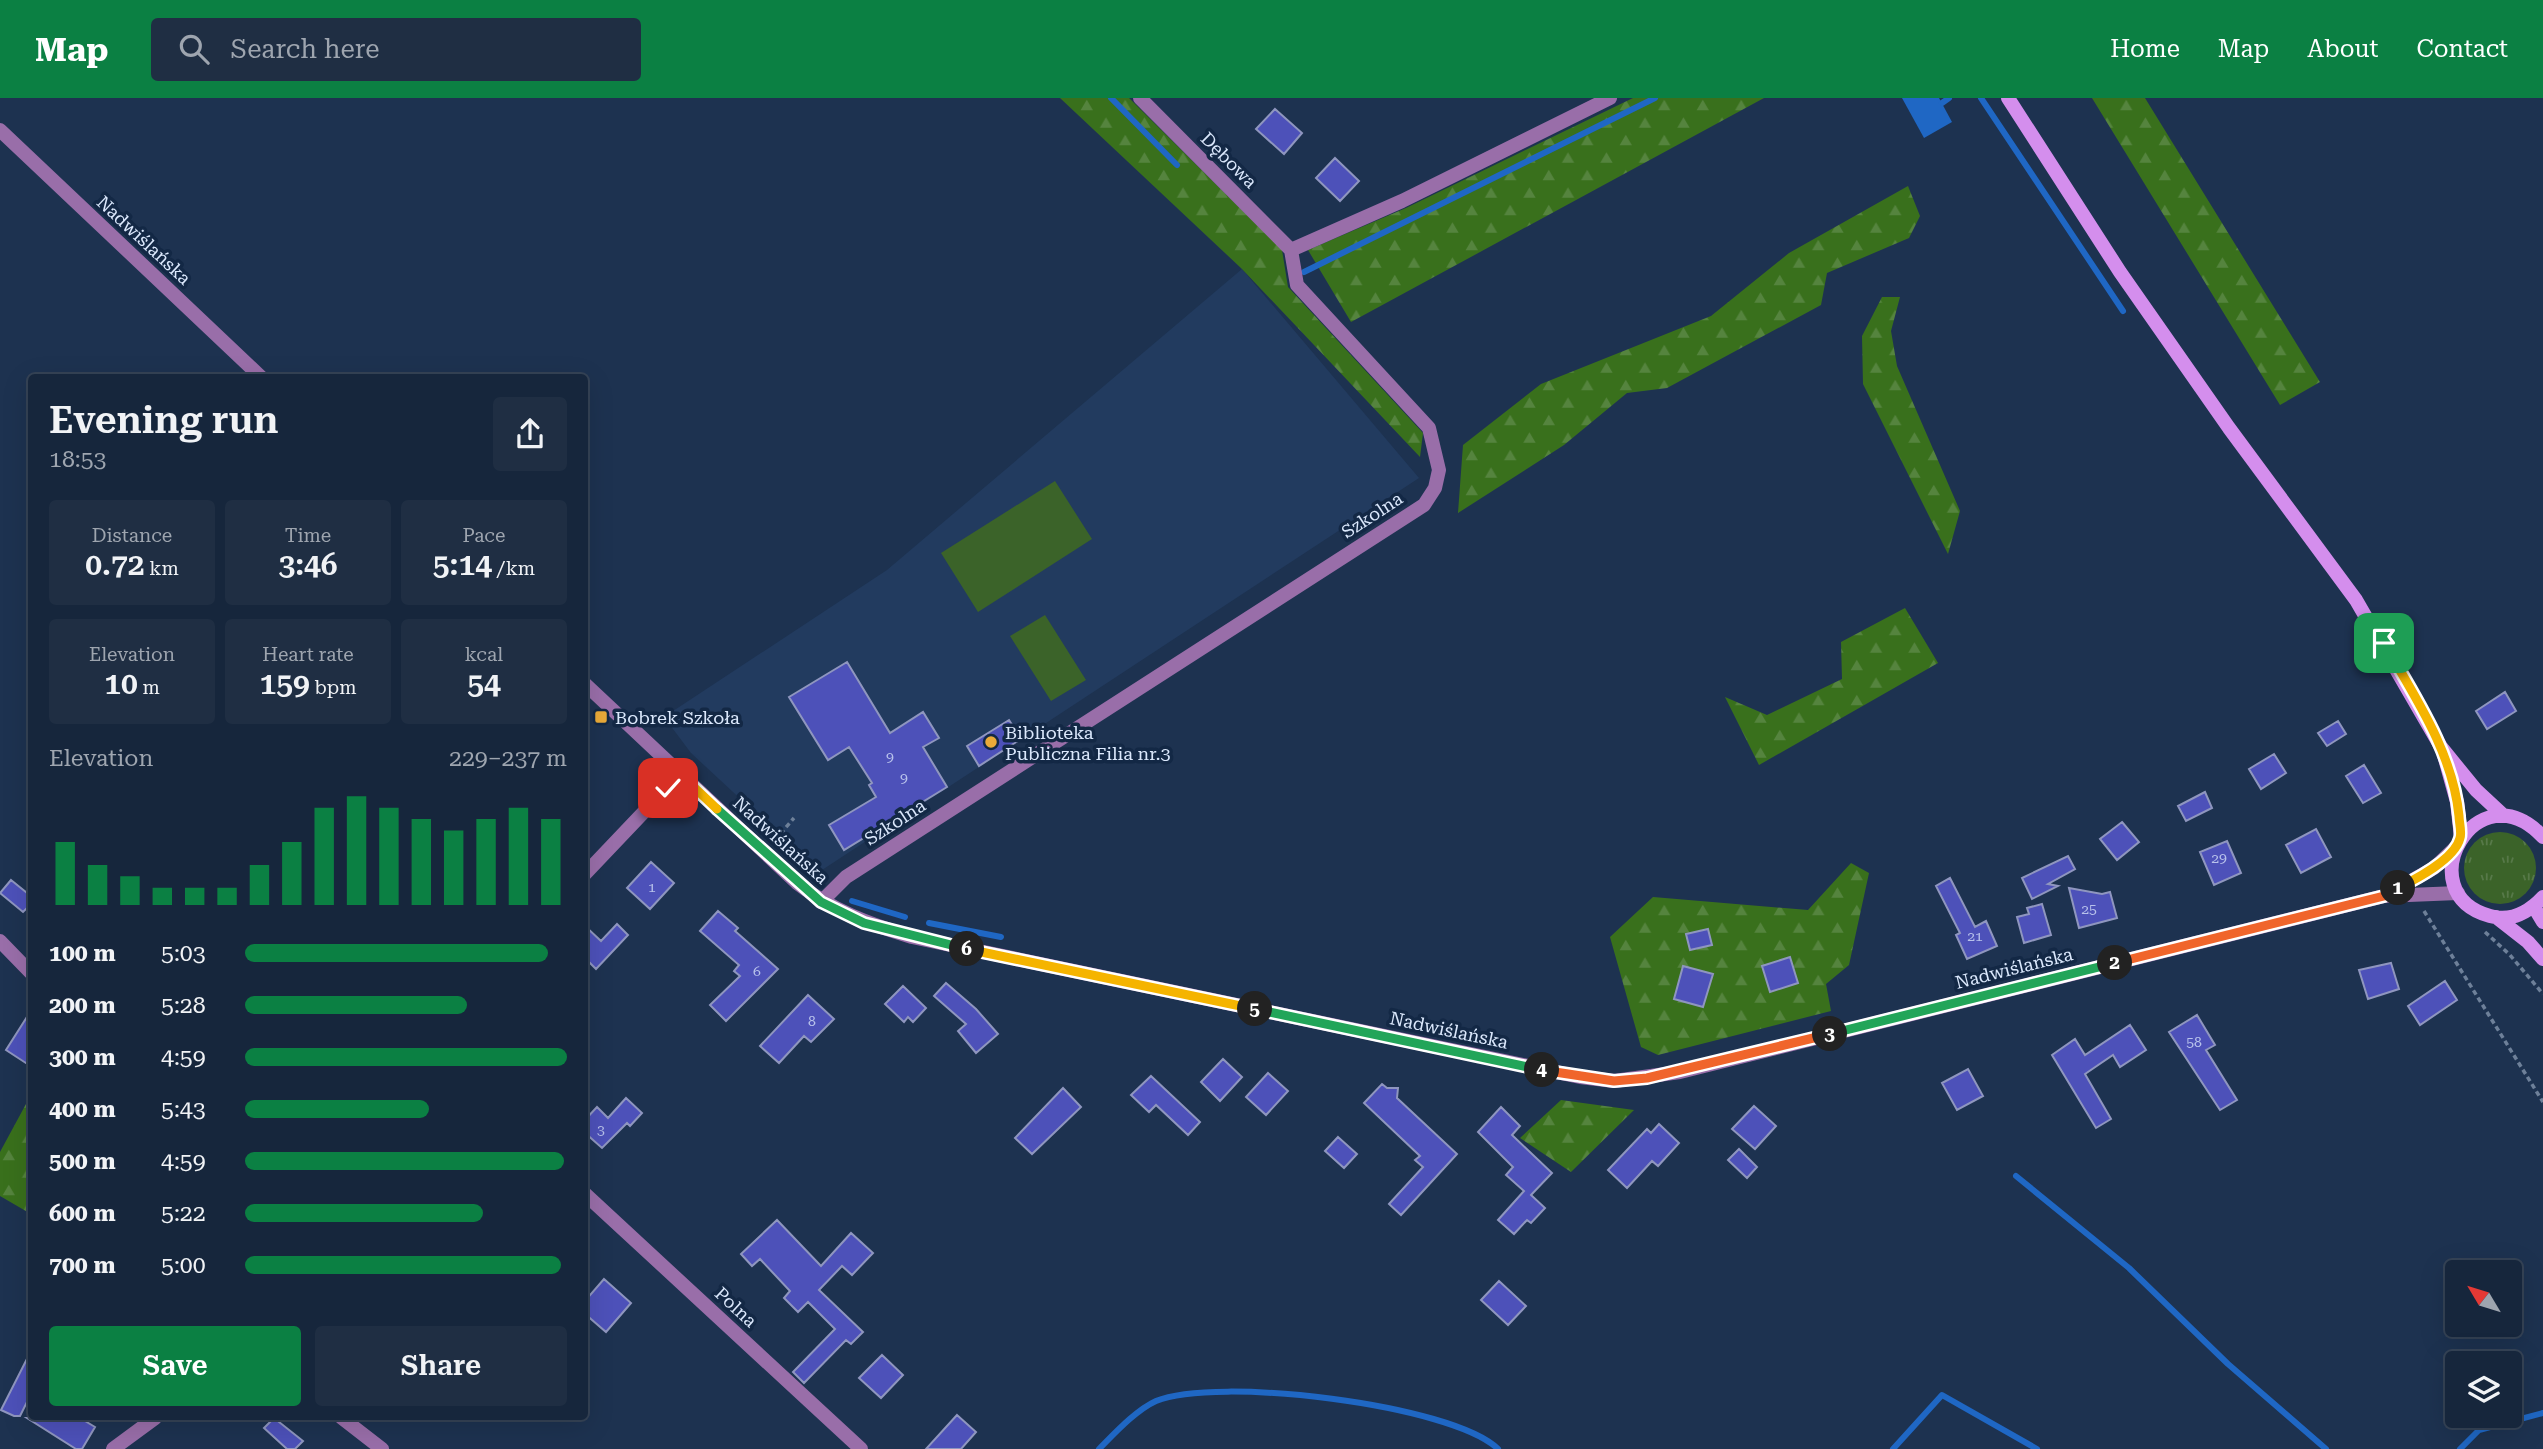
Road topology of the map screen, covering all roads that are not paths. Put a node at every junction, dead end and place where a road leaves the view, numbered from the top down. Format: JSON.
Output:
{"nodes":[{"id":1,"x":1140,"y":98,"type":"edge"},
{"id":2,"x":1610,"y":98,"type":"edge"},
{"id":3,"x":2008,"y":98,"type":"edge"},
{"id":4,"x":0,"y":130,"type":"edge"},
{"id":5,"x":1291,"y":250,"type":"junction"},
{"id":6,"x":258,"y":374,"type":"edge"},
{"id":7,"x":588,"y":687,"type":"edge"},
{"id":8,"x":2441,"y":747,"type":"junction"},
{"id":9,"x":680,"y":774,"type":"junction"},
{"id":10,"x":2504,"y":816,"type":"junction"},
{"id":11,"x":2543,"y":837,"type":"edge"},
{"id":12,"x":2458,"y":842,"type":"junction"},
{"id":13,"x":588,"y":871,"type":"edge"},
{"id":14,"x":2458,"y":893,"type":"junction"},
{"id":15,"x":2384,"y":896,"type":"junction"},
{"id":16,"x":821,"y":902,"type":"junction"},
{"id":17,"x":2538,"y":902,"type":"edge"},
{"id":18,"x":2496,"y":917,"type":"junction"},
{"id":19,"x":2543,"y":922,"type":"edge"},
{"id":20,"x":0,"y":941,"type":"edge"},
{"id":21,"x":2543,"y":960,"type":"edge"},
{"id":22,"x":28,"y":970,"type":"edge"},
{"id":23,"x":588,"y":1198,"type":"edge"},
{"id":24,"x":152,"y":1420,"type":"edge"},
{"id":25,"x":345,"y":1420,"type":"edge"},
{"id":26,"x":113,"y":1449,"type":"edge"},
{"id":27,"x":382,"y":1449,"type":"edge"},
{"id":28,"x":861,"y":1449,"type":"edge"}],
"edges":[{"from":1,"to":5,"type":"street","name":"Dębowa"},
{"from":2,"to":5,"type":"street"},
{"from":3,"to":8,"type":"main road"},
{"from":4,"to":6,"type":"street","name":"Nadwiślańska"},
{"from":5,"to":16,"type":"street","name":"Szkolna"},
{"from":7,"to":9,"type":"street","name":"Nadwiślańska"},
{"from":8,"to":10,"type":"main road"},
{"from":8,"to":12,"type":"main road"},
{"from":9,"to":13,"type":"street"},
{"from":9,"to":16,"type":"street","name":"Nadwiślańska"},
{"from":10,"to":11,"type":"main road"},
{"from":10,"to":12,"type":"main road"},
{"from":12,"to":14,"type":"main road"},
{"from":12,"to":15,"type":"street","name":"Nadwiślańska"},
{"from":14,"to":15,"type":"street","name":"Nadwiślańska"},
{"from":14,"to":18,"type":"main road"},
{"from":15,"to":16,"type":"street","name":"Nadwiślańska"},
{"from":17,"to":18,"type":"main road"},
{"from":17,"to":19,"type":"main road"},
{"from":18,"to":21,"type":"main road"},
{"from":20,"to":22,"type":"street"},
{"from":23,"to":28,"type":"street","name":"Polna"},
{"from":24,"to":26,"type":"street"},
{"from":25,"to":27,"type":"street"}]}
